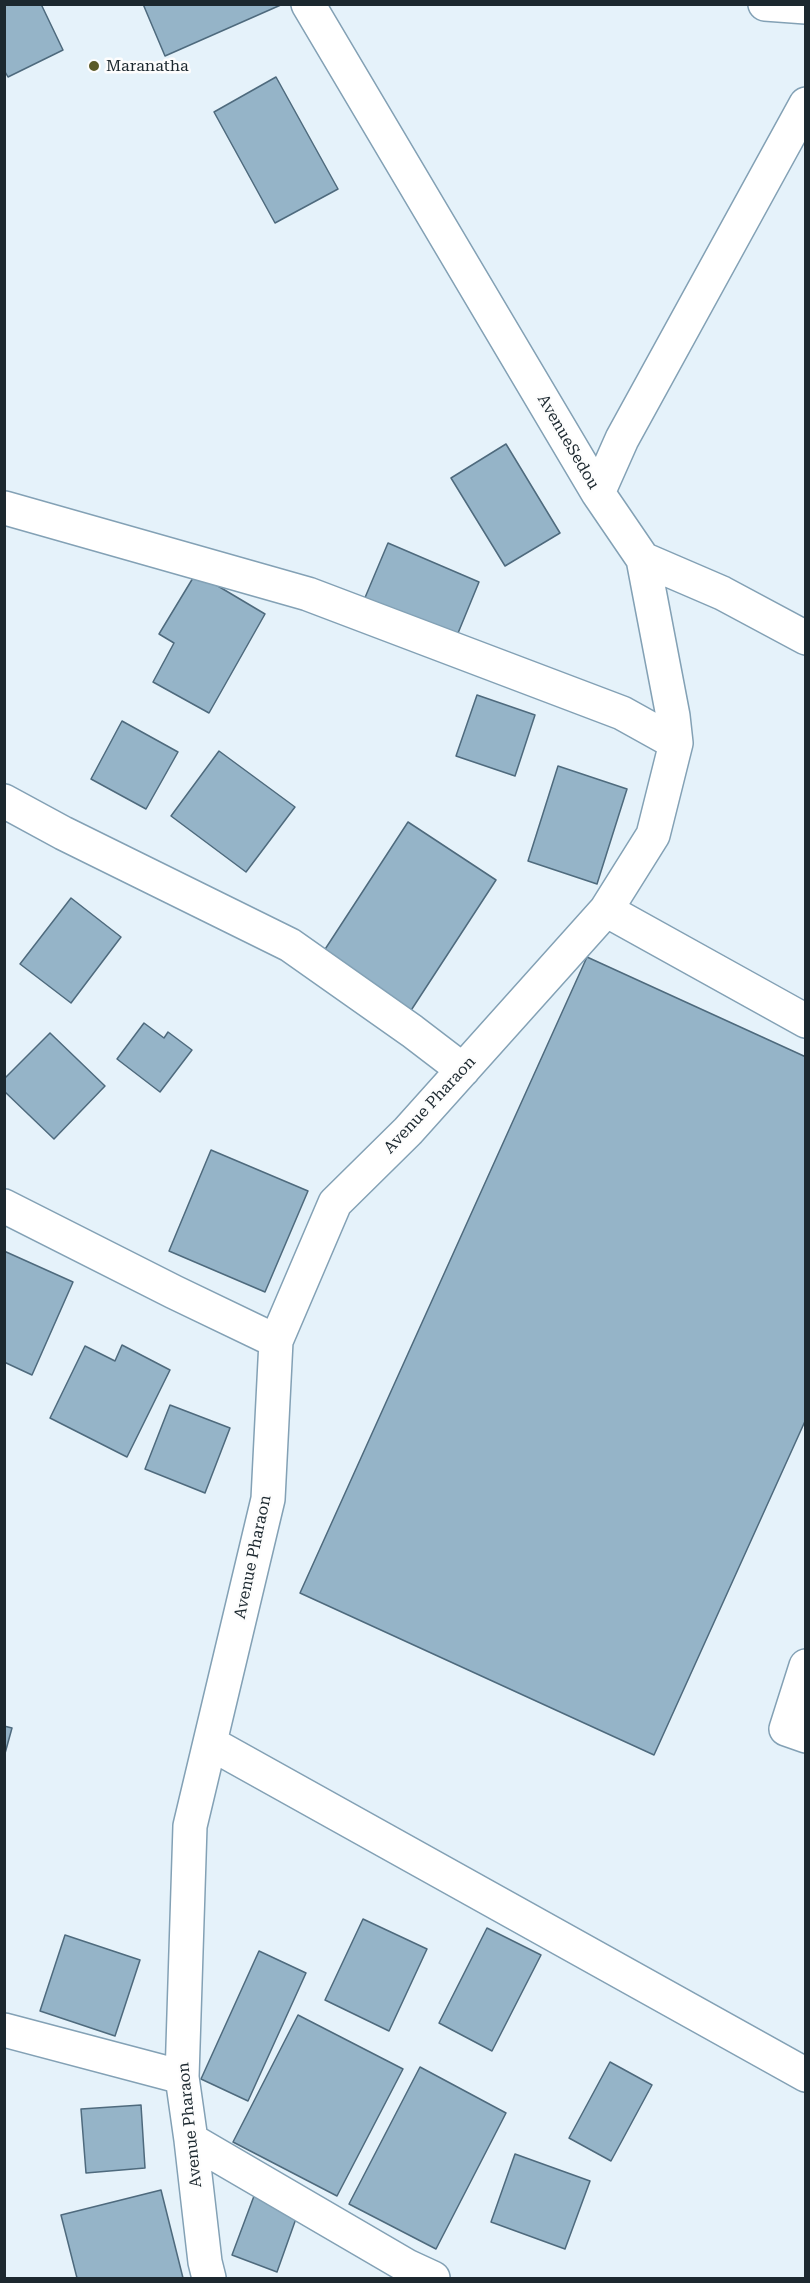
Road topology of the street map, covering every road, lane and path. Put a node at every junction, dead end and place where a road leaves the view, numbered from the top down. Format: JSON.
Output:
{"nodes":[{"id":1,"x":765,"y":4,"type":"edge"},
{"id":2,"x":315,"y":6,"type":"edge"},
{"id":3,"x":806,"y":7,"type":"edge"},
{"id":4,"x":806,"y":104,"type":"edge"},
{"id":5,"x":598,"y":493,"type":"junction"},
{"id":6,"x":5,"y":508,"type":"edge"},
{"id":7,"x":643,"y":559,"type":"junction"},
{"id":8,"x":806,"y":638,"type":"edge"},
{"id":9,"x":676,"y":743,"type":"junction"},
{"id":10,"x":4,"y":801,"type":"edge"},
{"id":11,"x":606,"y":910,"type":"junction"},
{"id":12,"x":806,"y":1021,"type":"edge"},
{"id":13,"x":463,"y":1070,"type":"junction"},
{"id":14,"x":4,"y":1206,"type":"edge"},
{"id":15,"x":276,"y":1341,"type":"junction"},
{"id":16,"x":806,"y":1666,"type":"edge"},
{"id":17,"x":806,"y":1736,"type":"edge"},
{"id":18,"x":210,"y":1743,"type":"junction"},
{"id":19,"x":4,"y":2030,"type":"edge"},
{"id":20,"x":806,"y":2075,"type":"edge"},
{"id":21,"x":182,"y":2077,"type":"junction"},
{"id":22,"x":191,"y":2140,"type":"junction"},
{"id":23,"x":209,"y":2278,"type":"edge"},
{"id":24,"x":433,"y":2278,"type":"edge"}],
"edges":[{"from":1,"to":3,"type":"street"},
{"from":2,"to":5,"type":"street","name":"AvenueSedou"},
{"from":4,"to":5,"type":"street"},
{"from":5,"to":7,"type":"street","name":"AvenueSedou"},
{"from":6,"to":9,"type":"street"},
{"from":7,"to":8,"type":"street"},
{"from":7,"to":9,"type":"street","name":"AvenueSedou"},
{"from":9,"to":11,"type":"street","name":"AvenueSedou"},
{"from":10,"to":13,"type":"street"},
{"from":11,"to":12,"type":"street"},
{"from":11,"to":13,"type":"street","name":"Avenue Pharaon"},
{"from":13,"to":15,"type":"street","name":"Avenue Pharaon"},
{"from":14,"to":15,"type":"street"},
{"from":15,"to":18,"type":"street","name":"Avenue Pharaon"},
{"from":16,"to":17,"type":"street"},
{"from":18,"to":20,"type":"street"},
{"from":18,"to":21,"type":"street","name":"Avenue Pharaon"},
{"from":19,"to":21,"type":"street"},
{"from":21,"to":22,"type":"street","name":"Avenue Pharaon"},
{"from":22,"to":23,"type":"street","name":"Avenue Pharaon"},
{"from":22,"to":24,"type":"street"}]}
